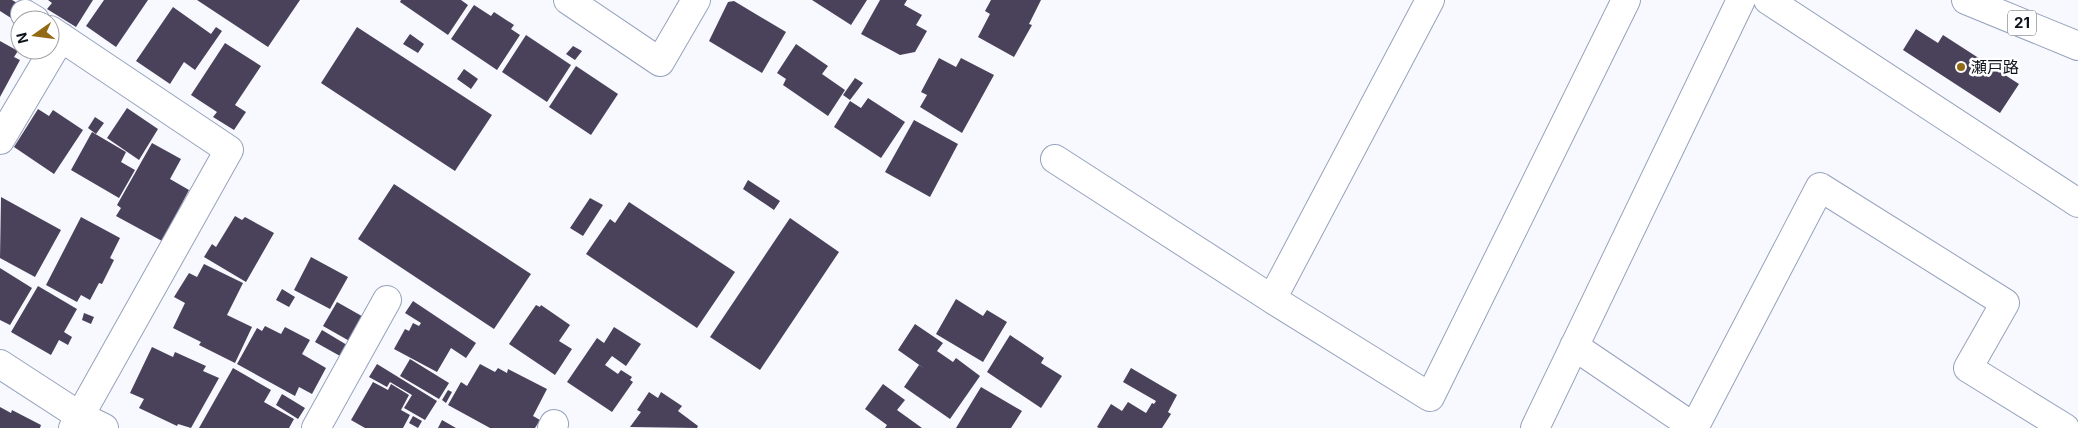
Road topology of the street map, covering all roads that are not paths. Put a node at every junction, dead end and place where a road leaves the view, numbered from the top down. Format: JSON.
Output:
{"nodes":[{"id":1,"x":568,"y":0,"type":"edge"},
{"id":2,"x":696,"y":0,"type":"edge"},
{"id":3,"x":1430,"y":0,"type":"edge"},
{"id":4,"x":1626,"y":0,"type":"edge"},
{"id":5,"x":1740,"y":0,"type":"edge"},
{"id":6,"x":1768,"y":0,"type":"edge"},
{"id":7,"x":1966,"y":0,"type":"edge"},
{"id":8,"x":60,"y":37,"type":"edge"},
{"id":9,"x":2078,"y":46,"type":"edge"},
{"id":10,"x":42,"y":60,"type":"edge"},
{"id":11,"x":0,"y":140,"type":"edge"},
{"id":12,"x":1055,"y":160,"type":"dead end"},
{"id":13,"x":2078,"y":203,"type":"edge"},
{"id":14,"x":1272,"y":298,"type":"junction"},
{"id":15,"x":387,"y":300,"type":"dead end"},
{"id":16,"x":1574,"y":346,"type":"junction"},
{"id":17,"x":0,"y":364,"type":"edge"},
{"id":18,"x":85,"y":424,"type":"edge"},
{"id":19,"x":316,"y":428,"type":"edge"},
{"id":20,"x":1535,"y":428,"type":"edge"},
{"id":21,"x":1694,"y":428,"type":"edge"},
{"id":22,"x":2065,"y":428,"type":"edge"}],
"edges":[{"from":1,"to":2,"type":"street"},
{"from":3,"to":14,"type":"street"},
{"from":4,"to":14,"type":"street"},
{"from":5,"to":16,"type":"street"},
{"from":6,"to":13,"type":"street"},
{"from":7,"to":9,"type":"street","number":"21"},
{"from":8,"to":18,"type":"street"},
{"from":10,"to":11,"type":"street"},
{"from":12,"to":14,"type":"street"},
{"from":15,"to":19,"type":"street"},
{"from":16,"to":20,"type":"street"},
{"from":16,"to":21,"type":"street"},
{"from":17,"to":18,"type":"street"},
{"from":21,"to":22,"type":"street"}]}
